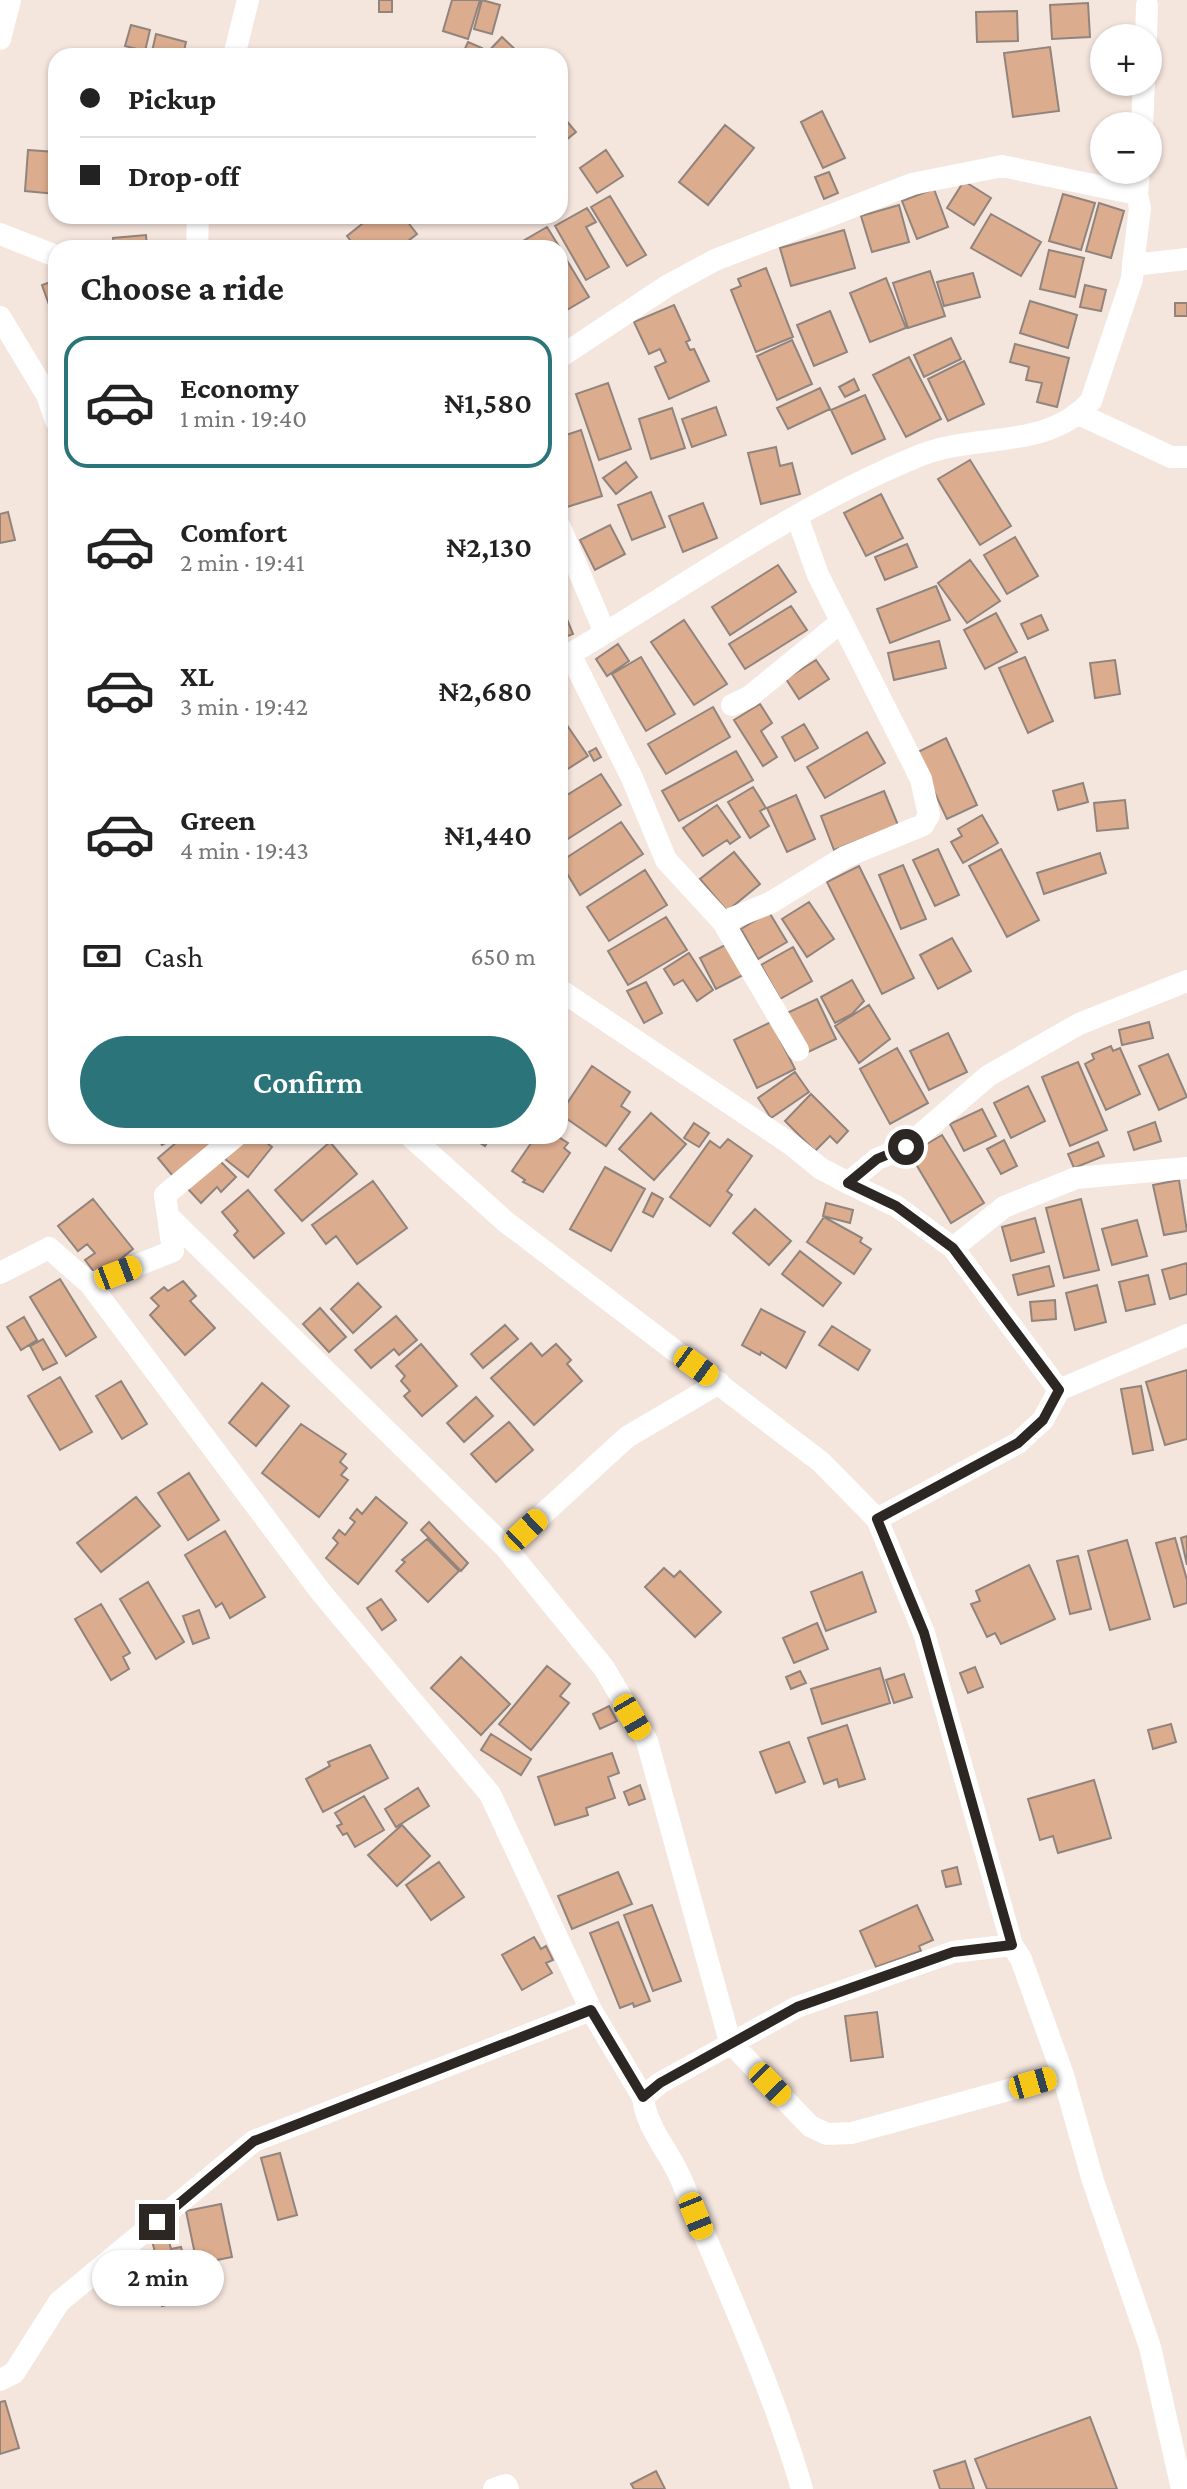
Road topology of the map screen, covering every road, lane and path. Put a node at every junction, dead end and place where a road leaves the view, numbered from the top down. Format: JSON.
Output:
{"nodes":[{"id":1,"x":10,"y":0,"type":"edge"},
{"id":2,"x":248,"y":0,"type":"edge"},
{"id":3,"x":1147,"y":5,"type":"dead end"},
{"id":4,"x":1146,"y":24,"type":"edge"},
{"id":5,"x":0,"y":39,"type":"edge"},
{"id":6,"x":236,"y":48,"type":"edge"},
{"id":7,"x":1138,"y":184,"type":"edge"},
{"id":8,"x":1137,"y":194,"type":"junction"},
{"id":9,"x":0,"y":234,"type":"edge"},
{"id":10,"x":48,"y":253,"type":"edge"},
{"id":11,"x":1187,"y":259,"type":"edge"},
{"id":12,"x":1133,"y":265,"type":"junction"},
{"id":13,"x":0,"y":317,"type":"edge"},
{"id":14,"x":568,"y":352,"type":"edge"},
{"id":15,"x":48,"y":389,"type":"edge"},
{"id":16,"x":1079,"y":414,"type":"junction"},
{"id":17,"x":1187,"y":457,"type":"edge"},
{"id":18,"x":797,"y":516,"type":"junction"},
{"id":19,"x":568,"y":546,"type":"edge"},
{"id":20,"x":841,"y":622,"type":"junction"},
{"id":21,"x":605,"y":633,"type":"junction"},
{"id":22,"x":568,"y":655,"type":"edge"},
{"id":23,"x":568,"y":662,"type":"edge"},
{"id":24,"x":732,"y":705,"type":"dead end"},
{"id":25,"x":723,"y":922,"type":"junction"},
{"id":26,"x":1187,"y":981,"type":"edge"},
{"id":27,"x":568,"y":995,"type":"edge"},
{"id":28,"x":798,"y":1050,"type":"dead end"},
{"id":29,"x":226,"y":1144,"type":"edge"},
{"id":30,"x":419,"y":1144,"type":"edge"},
{"id":31,"x":1187,"y":1168,"type":"edge"},
{"id":32,"x":848,"y":1183,"type":"junction"},
{"id":33,"x":168,"y":1216,"type":"junction"},
{"id":34,"x":953,"y":1248,"type":"junction"},
{"id":35,"x":0,"y":1273,"type":"edge"},
{"id":36,"x":90,"y":1284,"type":"junction"},
{"id":37,"x":1187,"y":1335,"type":"edge"},
{"id":38,"x":719,"y":1383,"type":"junction"},
{"id":39,"x":1059,"y":1390,"type":"junction"},
{"id":40,"x":877,"y":1519,"type":"junction"},
{"id":41,"x":506,"y":1548,"type":"junction"},
{"id":42,"x":1012,"y":1945,"type":"junction"},
{"id":43,"x":591,"y":2010,"type":"junction"},
{"id":44,"x":730,"y":2042,"type":"junction"},
{"id":45,"x":1063,"y":2075,"type":"junction"},
{"id":46,"x":643,"y":2097,"type":"junction"},
{"id":47,"x":0,"y":2380,"type":"edge"},
{"id":48,"x":494,"y":2489,"type":"edge"},
{"id":49,"x":508,"y":2489,"type":"edge"},
{"id":50,"x":802,"y":2489,"type":"edge"},
{"id":51,"x":1182,"y":2489,"type":"edge"}],
"edges":[{"from":1,"to":5,"type":"street"},
{"from":2,"to":6,"type":"street"},
{"from":3,"to":4,"type":"street"},
{"from":7,"to":8,"type":"street"},
{"from":8,"to":12,"type":"street"},
{"from":8,"to":14,"type":"street"},
{"from":9,"to":10,"type":"street"},
{"from":11,"to":12,"type":"street"},
{"from":12,"to":16,"type":"street"},
{"from":13,"to":15,"type":"street"},
{"from":16,"to":17,"type":"street"},
{"from":16,"to":18,"type":"street"},
{"from":18,"to":20,"type":"street"},
{"from":18,"to":21,"type":"street"},
{"from":19,"to":21,"type":"street"},
{"from":20,"to":24,"type":"street"},
{"from":20,"to":25,"type":"street"},
{"from":21,"to":22,"type":"street"},
{"from":23,"to":25,"type":"street"},
{"from":25,"to":28,"type":"street"},
{"from":26,"to":32,"type":"street"},
{"from":27,"to":32,"type":"street"},
{"from":29,"to":33,"type":"street"},
{"from":30,"to":38,"type":"street"},
{"from":31,"to":34,"type":"street"},
{"from":32,"to":34,"type":"street"},
{"from":33,"to":36,"type":"street"},
{"from":33,"to":41,"type":"street"},
{"from":34,"to":39,"type":"street"},
{"from":35,"to":36,"type":"street"},
{"from":36,"to":43,"type":"street"},
{"from":37,"to":39,"type":"street"},
{"from":38,"to":40,"type":"street"},
{"from":38,"to":41,"type":"street"},
{"from":39,"to":40,"type":"street"},
{"from":40,"to":42,"type":"street"},
{"from":41,"to":44,"type":"street"},
{"from":42,"to":44,"type":"street"},
{"from":42,"to":45,"type":"street"},
{"from":43,"to":46,"type":"street"},
{"from":43,"to":47,"type":"street"},
{"from":44,"to":45,"type":"street"},
{"from":44,"to":46,"type":"street"},
{"from":45,"to":51,"type":"street"},
{"from":46,"to":50,"type":"street"},
{"from":48,"to":49,"type":"street"}]}
